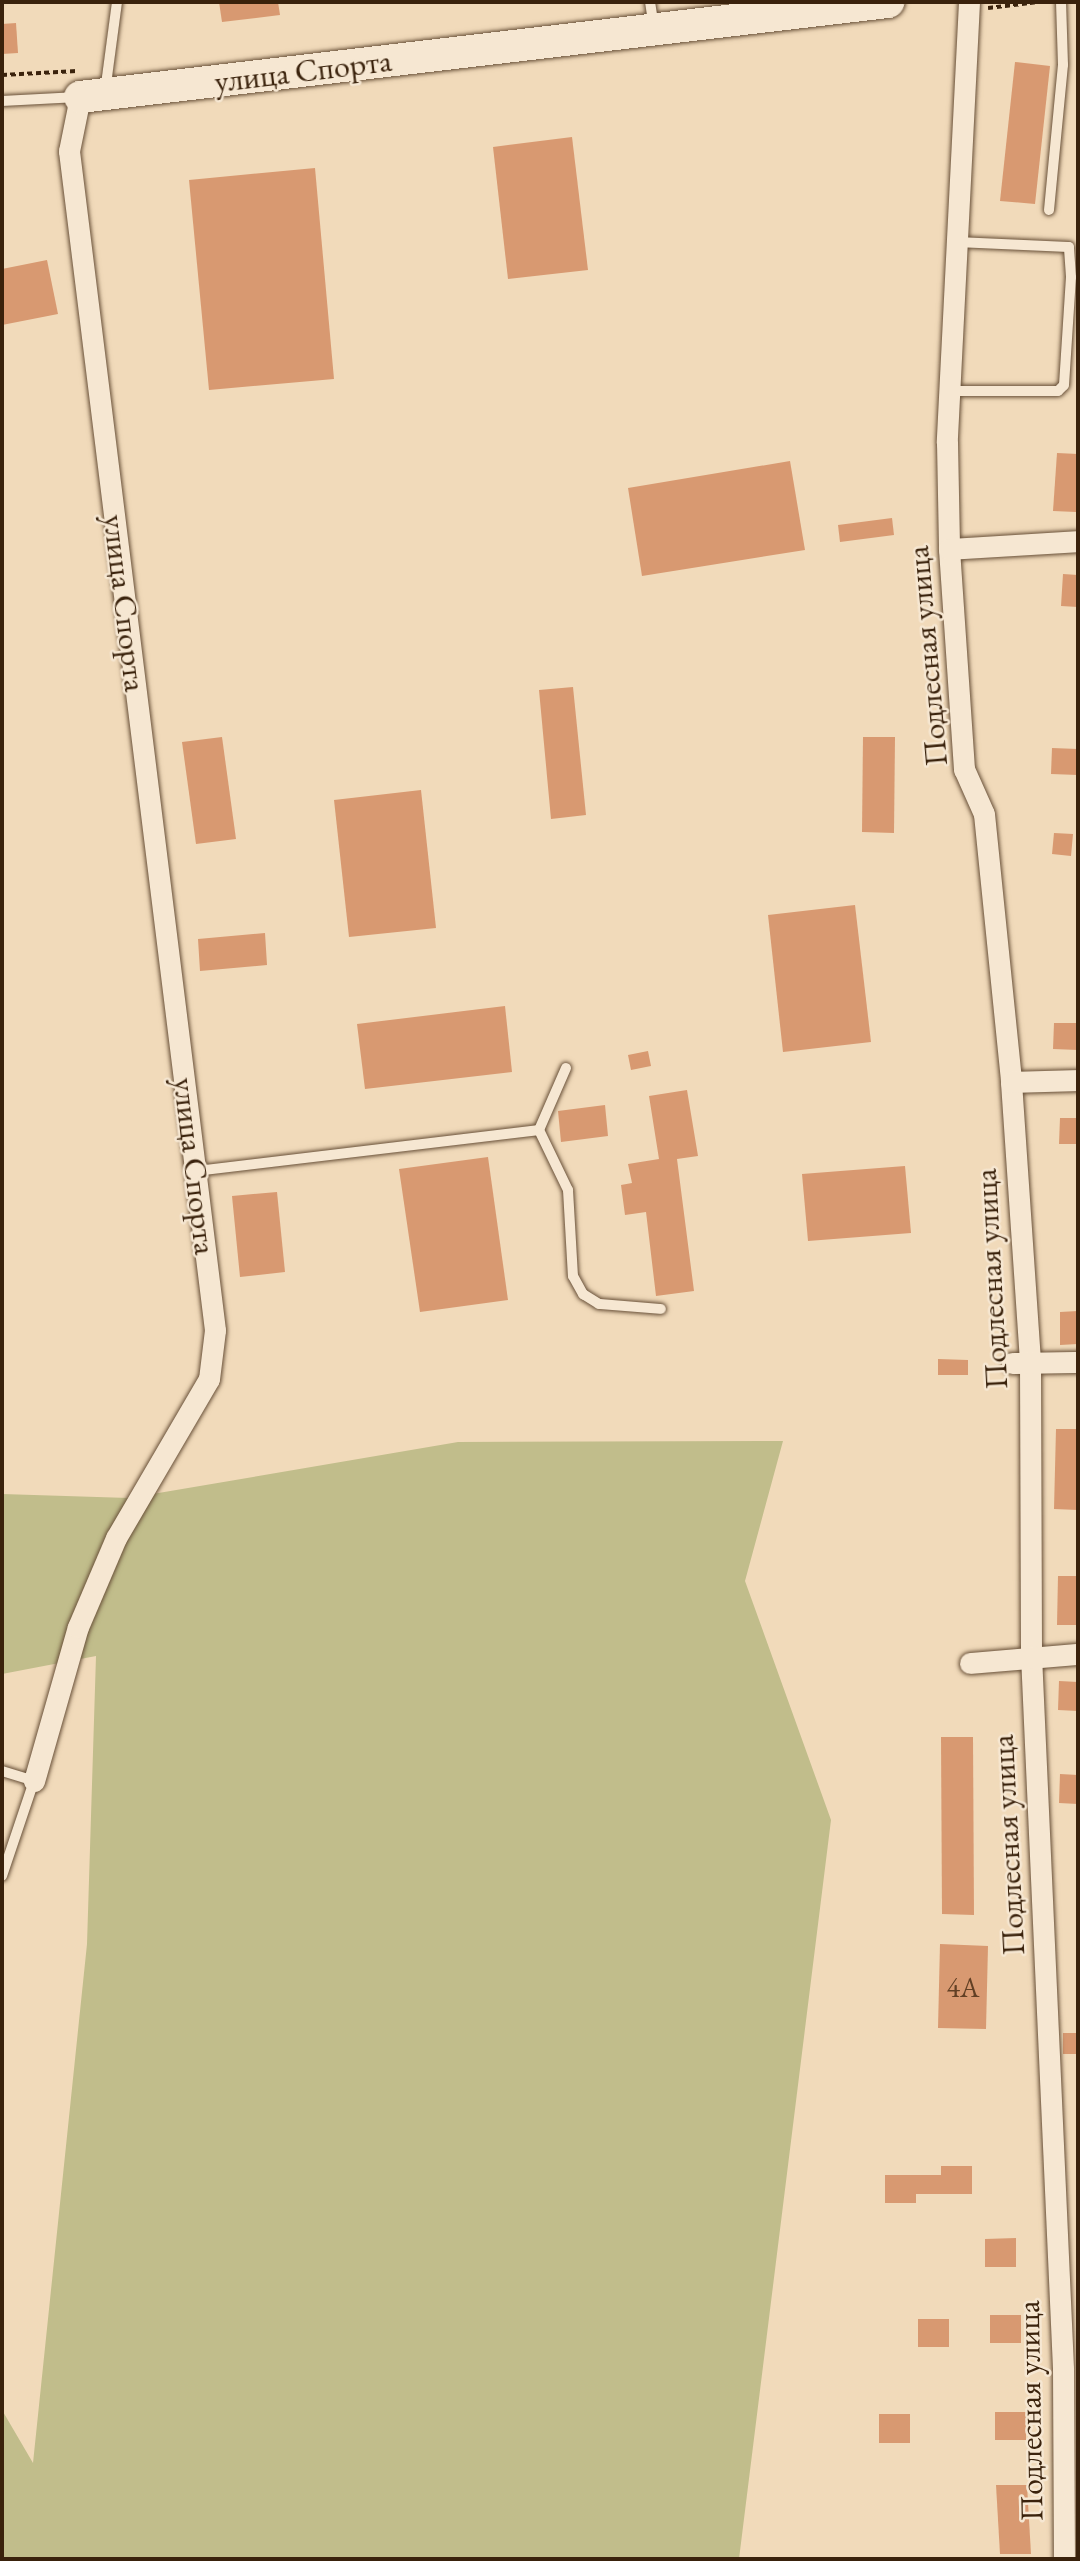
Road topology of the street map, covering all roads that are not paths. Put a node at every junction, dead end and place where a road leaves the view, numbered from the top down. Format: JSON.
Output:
{"nodes":[{"id":1,"x":117,"y":2,"type":"edge"},
{"id":2,"x":888,"y":2,"type":"edge"},
{"id":3,"x":1061,"y":2,"type":"edge"},
{"id":4,"x":968,"y":6,"type":"edge"},
{"id":5,"x":653,"y":15,"type":"edge"},
{"id":6,"x":93,"y":96,"type":"junction"},
{"id":7,"x":2,"y":102,"type":"edge"},
{"id":8,"x":1049,"y":210,"type":"dead end"},
{"id":9,"x":956,"y":242,"type":"junction"},
{"id":10,"x":949,"y":391,"type":"junction"},
{"id":11,"x":1078,"y":541,"type":"edge"},
{"id":12,"x":949,"y":549,"type":"junction"},
{"id":13,"x":566,"y":1068,"type":"dead end"},
{"id":14,"x":1078,"y":1080,"type":"edge"},
{"id":15,"x":1011,"y":1082,"type":"junction"},
{"id":16,"x":539,"y":1130,"type":"junction"},
{"id":17,"x":196,"y":1171,"type":"junction"},
{"id":18,"x":662,"y":1309,"type":"dead end"},
{"id":19,"x":1078,"y":1362,"type":"edge"},
{"id":20,"x":1021,"y":1363,"type":"junction"},
{"id":21,"x":1078,"y":1654,"type":"edge"},
{"id":22,"x":1031,"y":1655,"type":"junction"},
{"id":23,"x":970,"y":1663,"type":"dead end"},
{"id":24,"x":2,"y":1771,"type":"edge"},
{"id":25,"x":34,"y":1781,"type":"junction"},
{"id":26,"x":2,"y":1876,"type":"edge"},
{"id":27,"x":1071,"y":2370,"type":"edge"},
{"id":28,"x":1064,"y":2559,"type":"edge"}],
"edges":[{"from":1,"to":6,"type":"lane"},
{"from":2,"to":5,"type":"street","name":"улица Спорта"},
{"from":3,"to":8,"type":"lane"},
{"from":4,"to":9,"type":"street","name":"Подлесная улица"},
{"from":5,"to":6,"type":"street","name":"улица Спорта"},
{"from":6,"to":7,"type":"lane"},
{"from":6,"to":17,"type":"street","name":"улица Спорта"},
{"from":9,"to":10,"type":"street","name":"Подлесная улица"},
{"from":9,"to":10,"type":"lane"},
{"from":10,"to":12,"type":"street","name":"Подлесная улица"},
{"from":11,"to":12,"type":"street"},
{"from":12,"to":15,"type":"street","name":"Подлесная улица"},
{"from":13,"to":16,"type":"lane"},
{"from":14,"to":15,"type":"street"},
{"from":15,"to":20,"type":"street","name":"Подлесная улица"},
{"from":16,"to":17,"type":"lane"},
{"from":16,"to":18,"type":"lane"},
{"from":17,"to":25,"type":"street","name":"улица Спорта"},
{"from":19,"to":20,"type":"street"},
{"from":20,"to":22,"type":"street","name":"Подлесная улица"},
{"from":21,"to":22,"type":"street"},
{"from":22,"to":23,"type":"street"},
{"from":22,"to":27,"type":"street","name":"Подлесная улица"},
{"from":24,"to":25,"type":"lane"},
{"from":25,"to":26,"type":"lane","name":"улица Спорта"},
{"from":27,"to":28,"type":"street","name":"Подлесная улица"}]}
